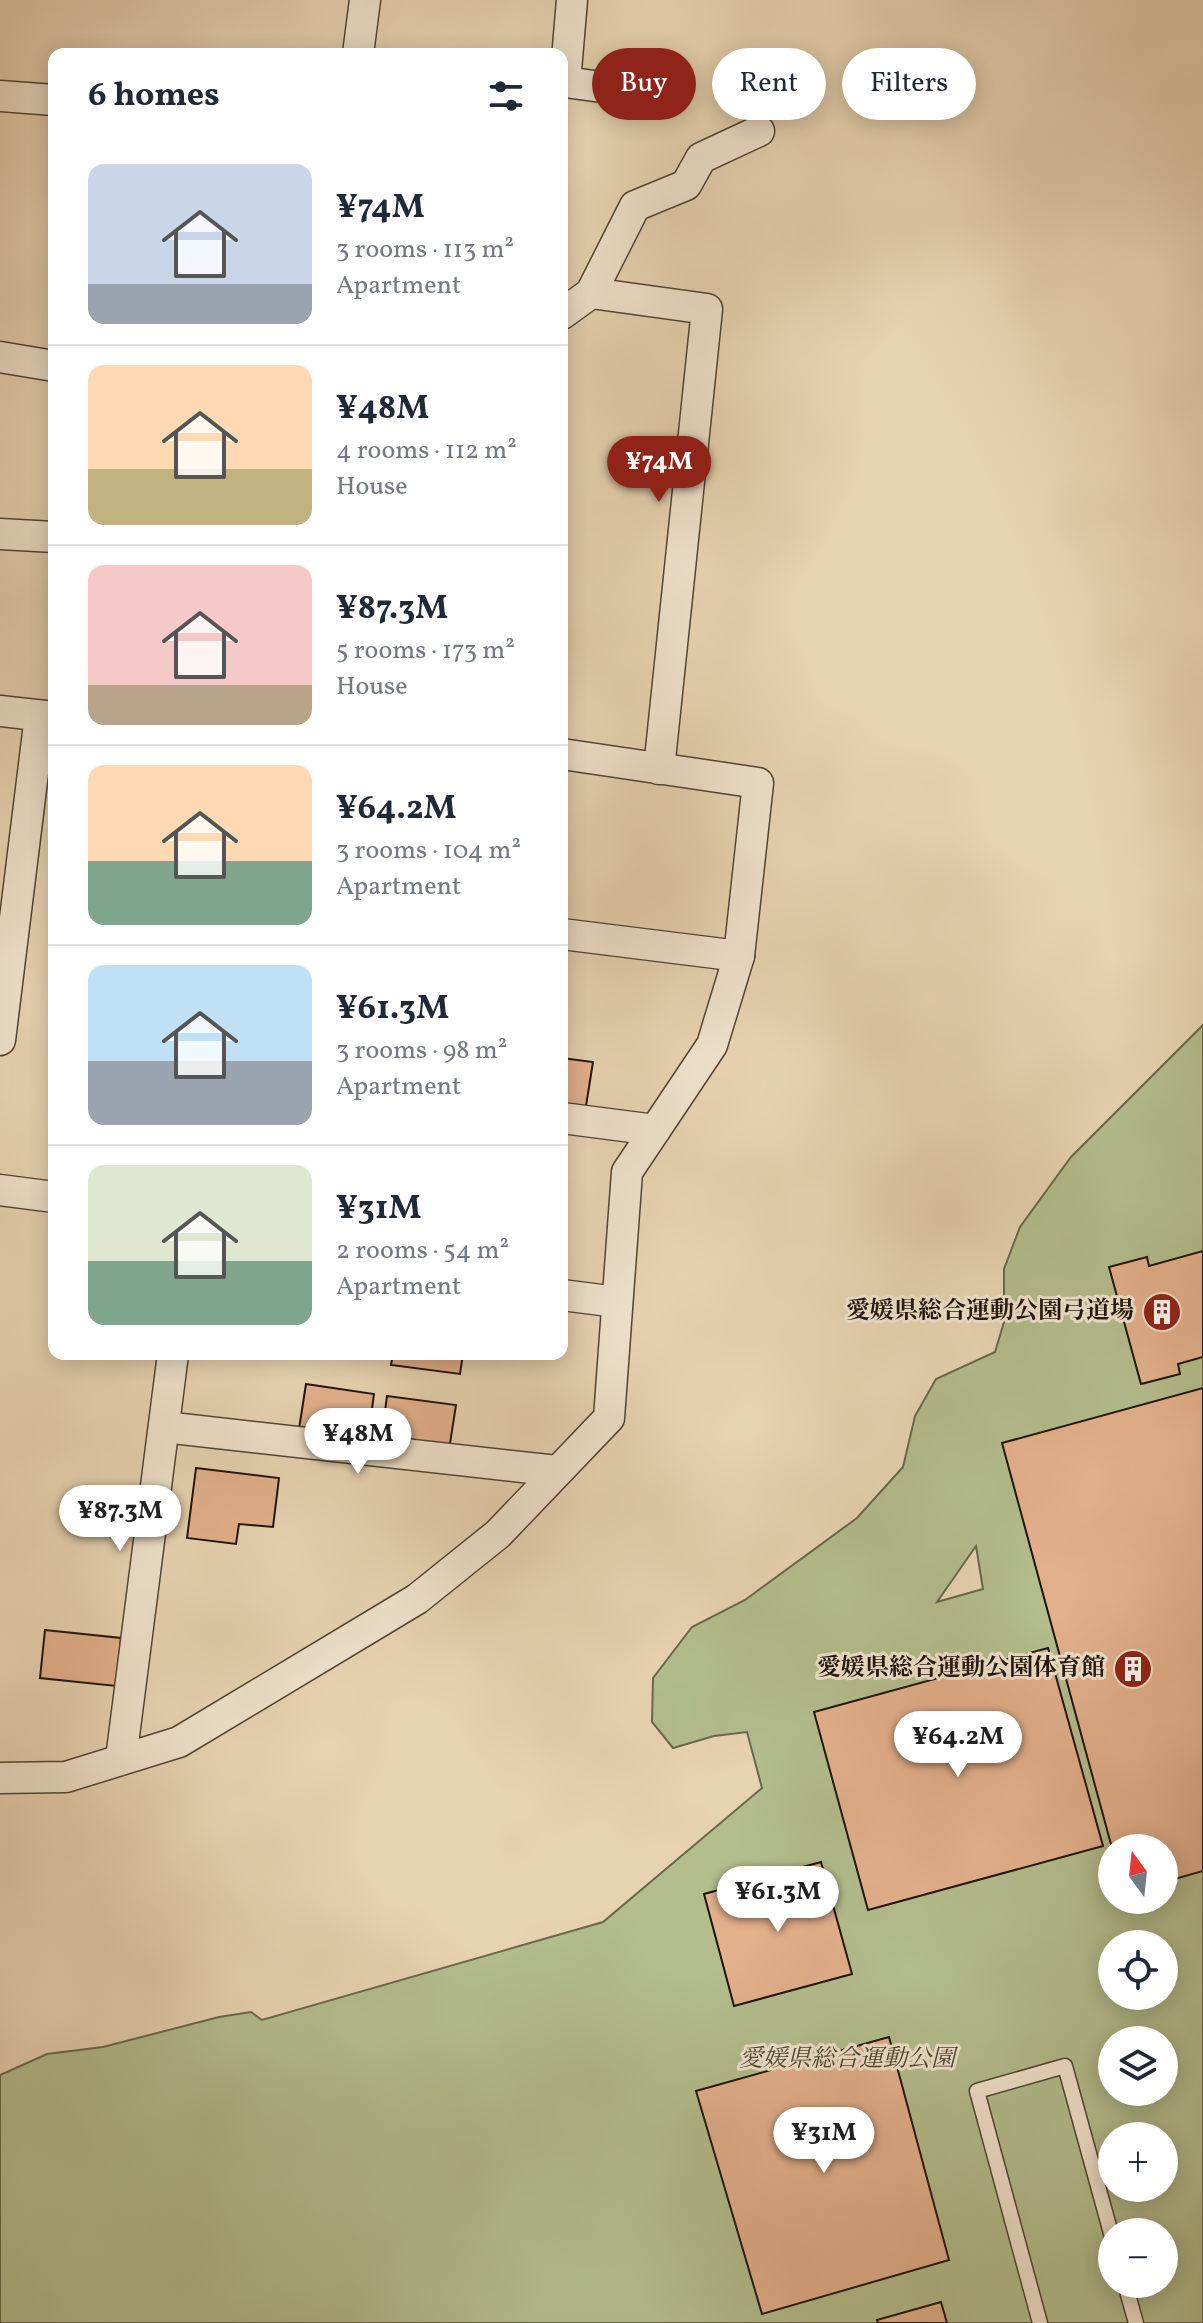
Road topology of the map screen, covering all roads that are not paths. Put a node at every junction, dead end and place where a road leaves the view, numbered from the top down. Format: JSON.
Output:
{"nodes":[{"id":1,"x":365,"y":0,"type":"edge"},
{"id":2,"x":572,"y":0,"type":"edge"},
{"id":3,"x":359,"y":48,"type":"edge"},
{"id":4,"x":568,"y":48,"type":"edge"},
{"id":5,"x":568,"y":82,"type":"edge"},
{"id":6,"x":592,"y":86,"type":"edge"},
{"id":7,"x":0,"y":96,"type":"edge"},
{"id":8,"x":48,"y":100,"type":"edge"},
{"id":9,"x":759,"y":131,"type":"dead end"},
{"id":10,"x":591,"y":293,"type":"junction"},
{"id":11,"x":568,"y":310,"type":"edge"},
{"id":12,"x":0,"y":357,"type":"edge"},
{"id":13,"x":48,"y":365,"type":"edge"},
{"id":14,"x":0,"y":534,"type":"edge"},
{"id":15,"x":48,"y":537,"type":"edge"},
{"id":16,"x":0,"y":711,"type":"edge"},
{"id":17,"x":47,"y":717,"type":"edge"},
{"id":18,"x":568,"y":755,"type":"edge"},
{"id":19,"x":659,"y":769,"type":"junction"},
{"id":20,"x":568,"y":935,"type":"edge"},
{"id":21,"x":739,"y":956,"type":"junction"},
{"id":22,"x":0,"y":1040,"type":"edge"},
{"id":23,"x":568,"y":1119,"type":"edge"},
{"id":24,"x":655,"y":1130,"type":"junction"},
{"id":25,"x":0,"y":1190,"type":"edge"},
{"id":26,"x":48,"y":1196,"type":"edge"},
{"id":27,"x":568,"y":1296,"type":"edge"},
{"id":28,"x":617,"y":1302,"type":"junction"},
{"id":29,"x":172,"y":1360,"type":"edge"},
{"id":30,"x":164,"y":1427,"type":"junction"},
{"id":31,"x":557,"y":1471,"type":"junction"},
{"id":32,"x":121,"y":1759,"type":"junction"},
{"id":33,"x":0,"y":1778,"type":"edge"},
{"id":34,"x":1107,"y":2218,"type":"edge"},
{"id":35,"x":1129,"y":2298,"type":"edge"},
{"id":36,"x":1040,"y":2323,"type":"edge"},
{"id":37,"x":1136,"y":2323,"type":"edge"}],
"edges":[{"from":1,"to":3,"type":"street"},
{"from":2,"to":4,"type":"street"},
{"from":5,"to":6,"type":"street"},
{"from":7,"to":8,"type":"street"},
{"from":9,"to":10,"type":"street"},
{"from":10,"to":11,"type":"street"},
{"from":10,"to":19,"type":"street"},
{"from":12,"to":13,"type":"street"},
{"from":14,"to":15,"type":"street"},
{"from":16,"to":17,"type":"street"},
{"from":17,"to":22,"type":"street"},
{"from":18,"to":19,"type":"street"},
{"from":19,"to":21,"type":"street"},
{"from":20,"to":21,"type":"street"},
{"from":21,"to":24,"type":"street"},
{"from":23,"to":24,"type":"street"},
{"from":24,"to":28,"type":"street"},
{"from":25,"to":26,"type":"street"},
{"from":27,"to":28,"type":"street"},
{"from":28,"to":31,"type":"street"},
{"from":29,"to":30,"type":"street"},
{"from":30,"to":31,"type":"street"},
{"from":30,"to":32,"type":"street"},
{"from":31,"to":32,"type":"street"},
{"from":32,"to":33,"type":"street"},
{"from":34,"to":36,"type":"lane"},
{"from":35,"to":37,"type":"lane"}]}
